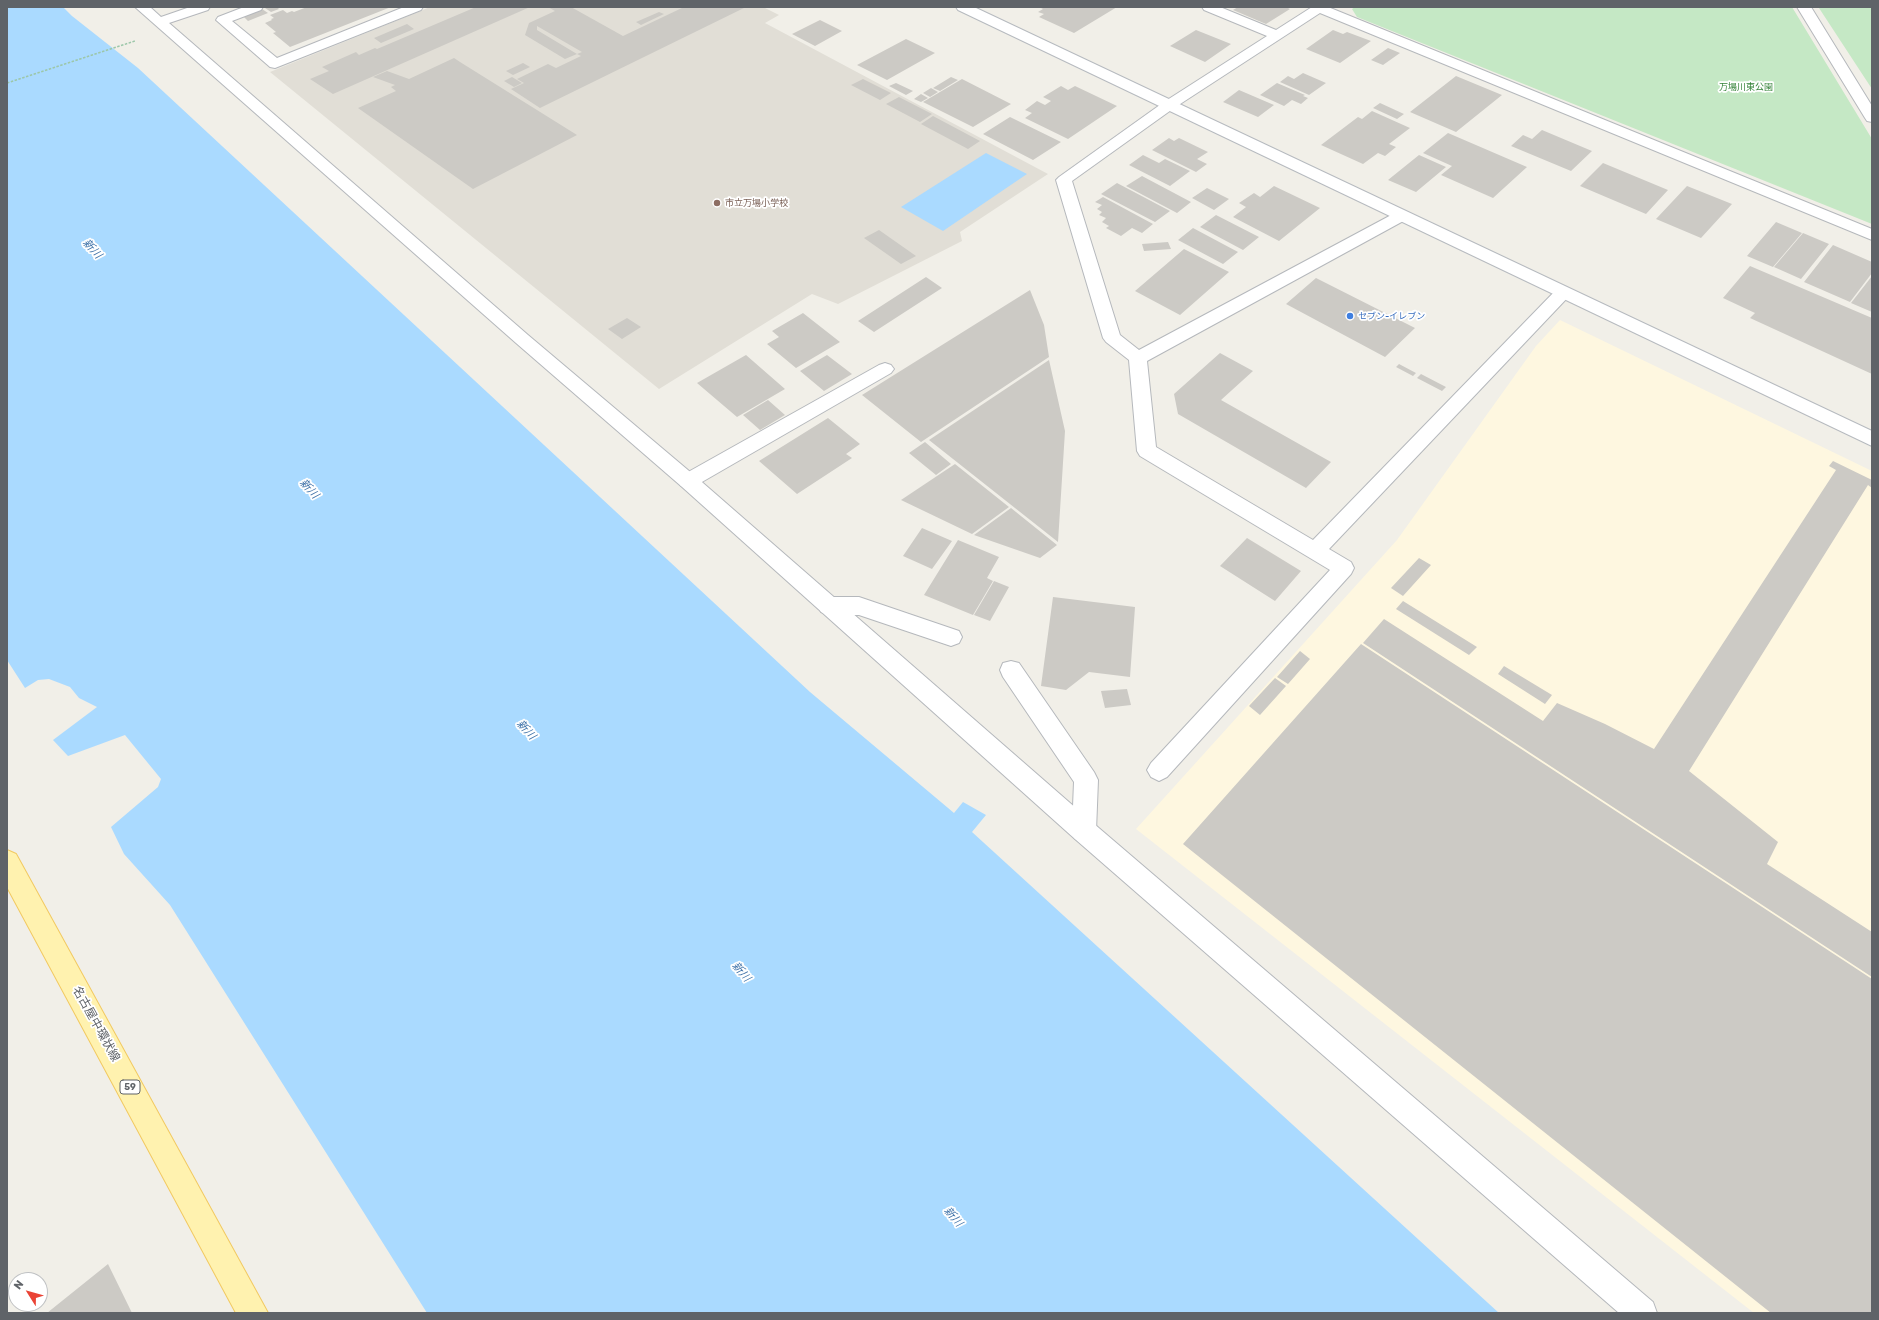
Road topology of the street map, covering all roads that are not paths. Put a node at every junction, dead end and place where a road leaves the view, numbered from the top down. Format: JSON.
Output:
{"nodes":[{"id":1,"x":142,"y":7,"type":"edge"},
{"id":2,"x":203,"y":7,"type":"edge"},
{"id":3,"x":256,"y":7,"type":"edge"},
{"id":4,"x":416,"y":7,"type":"edge"},
{"id":5,"x":962,"y":7,"type":"edge"},
{"id":6,"x":1209,"y":7,"type":"edge"},
{"id":7,"x":1320,"y":7,"type":"edge"},
{"id":8,"x":1804,"y":7,"type":"edge"},
{"id":9,"x":160,"y":22,"type":"junction"},
{"id":10,"x":1276,"y":36,"type":"junction"},
{"id":11,"x":1169,"y":105,"type":"junction"},
{"id":12,"x":1872,"y":118,"type":"edge"},
{"id":13,"x":1401,"y":216,"type":"junction"},
{"id":14,"x":1872,"y":235,"type":"edge"},
{"id":15,"x":1563,"y":293,"type":"junction"},
{"id":16,"x":1138,"y":358,"type":"junction"},
{"id":17,"x":885,"y":369,"type":"dead end"},
{"id":18,"x":1872,"y":440,"type":"edge"},
{"id":19,"x":688,"y":481,"type":"junction"},
{"id":20,"x":1315,"y":551,"type":"junction"},
{"id":21,"x":829,"y":606,"type":"junction"},
{"id":22,"x":951,"y":637,"type":"dead end"},
{"id":23,"x":1011,"y":670,"type":"dead end"},
{"id":24,"x":1159,"y":770,"type":"dead end"},
{"id":25,"x":1084,"y":831,"type":"junction"},
{"id":26,"x":7,"y":862,"type":"edge"},
{"id":27,"x":253,"y":1313,"type":"edge"},
{"id":28,"x":1642,"y":1313,"type":"edge"}],
"edges":[{"from":1,"to":9,"type":"street"},
{"from":2,"to":9,"type":"street"},
{"from":3,"to":4,"type":"street"},
{"from":5,"to":11,"type":"street"},
{"from":6,"to":10,"type":"street"},
{"from":7,"to":10,"type":"street"},
{"from":7,"to":14,"type":"street"},
{"from":8,"to":12,"type":"street"},
{"from":9,"to":19,"type":"street"},
{"from":10,"to":11,"type":"street"},
{"from":11,"to":13,"type":"street"},
{"from":11,"to":16,"type":"street"},
{"from":13,"to":15,"type":"street"},
{"from":13,"to":16,"type":"street"},
{"from":15,"to":18,"type":"street"},
{"from":15,"to":20,"type":"street"},
{"from":16,"to":20,"type":"street"},
{"from":17,"to":19,"type":"street"},
{"from":19,"to":21,"type":"street"},
{"from":20,"to":24,"type":"street"},
{"from":21,"to":22,"type":"street"},
{"from":21,"to":25,"type":"street"},
{"from":23,"to":25,"type":"street"},
{"from":25,"to":28,"type":"street"},
{"from":26,"to":27,"type":"main road","name":"名古屋中環状線","number":"59"}]}
